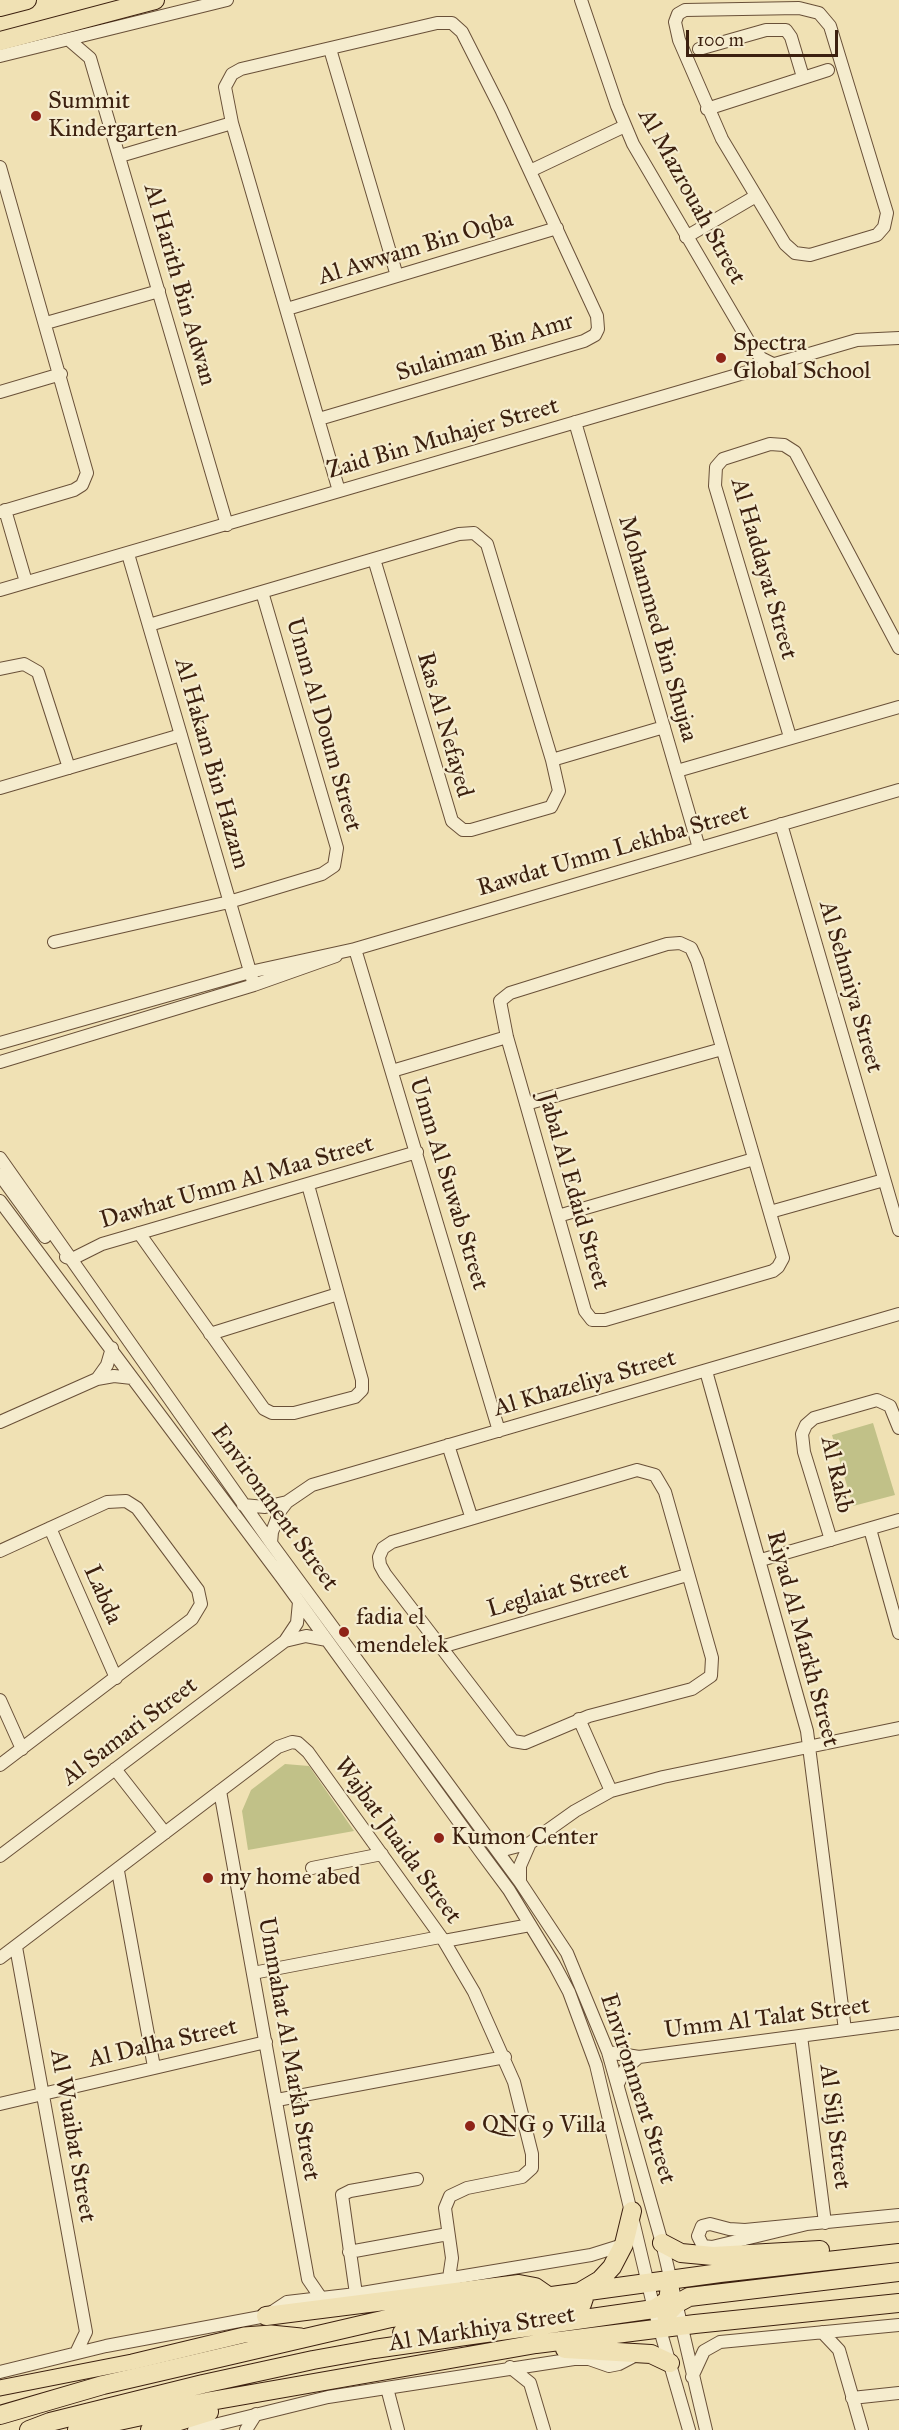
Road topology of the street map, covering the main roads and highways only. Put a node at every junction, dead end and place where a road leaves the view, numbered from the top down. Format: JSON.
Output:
{"nodes":[{"id":1,"x":27,"y":0,"type":"edge"},
{"id":2,"x":155,"y":0,"type":"edge"},
{"id":3,"x":0,"y":7,"type":"edge"},
{"id":4,"x":0,"y":41,"type":"edge"},
{"id":5,"x":632,"y":2211,"type":"road end"},
{"id":6,"x":662,"y":2243,"type":"road end"},
{"id":7,"x":899,"y":2253,"type":"edge"},
{"id":8,"x":855,"y":2258,"type":"junction"},
{"id":9,"x":899,"y":2272,"type":"edge"},
{"id":10,"x":671,"y":2280,"type":"junction"},
{"id":11,"x":578,"y":2293,"type":"junction"},
{"id":12,"x":548,"y":2296,"type":"junction"},
{"id":13,"x":899,"y":2304,"type":"edge"},
{"id":14,"x":267,"y":2316,"type":"road end"},
{"id":15,"x":660,"y":2328,"type":"junction"},
{"id":16,"x":304,"y":2337,"type":"junction"},
{"id":17,"x":536,"y":2344,"type":"junction"},
{"id":18,"x":374,"y":2349,"type":"junction"},
{"id":19,"x":670,"y":2363,"type":"road end"},
{"id":20,"x":317,"y":2381,"type":"junction"},
{"id":21,"x":0,"y":2388,"type":"edge"},
{"id":22,"x":0,"y":2415,"type":"edge"},
{"id":23,"x":29,"y":2430,"type":"edge"},
{"id":24,"x":77,"y":2430,"type":"edge"},
{"id":25,"x":150,"y":2430,"type":"edge"}],
"edges":[{"from":1,"to":3,"type":"highway"},
{"from":2,"to":4,"type":"highway"},
{"from":5,"to":11,"type":"highway"},
{"from":6,"to":8,"type":"highway"},
{"from":7,"to":8,"type":"highway","name":"Al Markhiya Street"},
{"from":8,"to":10,"type":"highway","name":"Al Markhiya Street"},
{"from":9,"to":15,"type":"highway"},
{"from":10,"to":11,"type":"highway","name":"Al Markhiya Street"},
{"from":10,"to":18,"type":"highway"},
{"from":11,"to":12,"type":"highway","name":"Al Markhiya Street"},
{"from":11,"to":18,"type":"highway"},
{"from":12,"to":14,"type":"highway"},
{"from":12,"to":16,"type":"highway","name":"Al Markhiya Street"},
{"from":13,"to":15,"type":"highway","name":"Al Markhiya Street"},
{"from":15,"to":17,"type":"highway","name":"Al Markhiya Street"},
{"from":16,"to":21,"type":"main road","name":"Al Markhiya Street"},
{"from":16,"to":22,"type":"highway","name":"Al Markhiya Street"},
{"from":17,"to":19,"type":"highway"},
{"from":17,"to":20,"type":"highway","name":"Al Markhiya Street"},
{"from":18,"to":23,"type":"highway"},
{"from":20,"to":24,"type":"highway","name":"Al Markhiya Street"},
{"from":20,"to":25,"type":"highway"}]}
